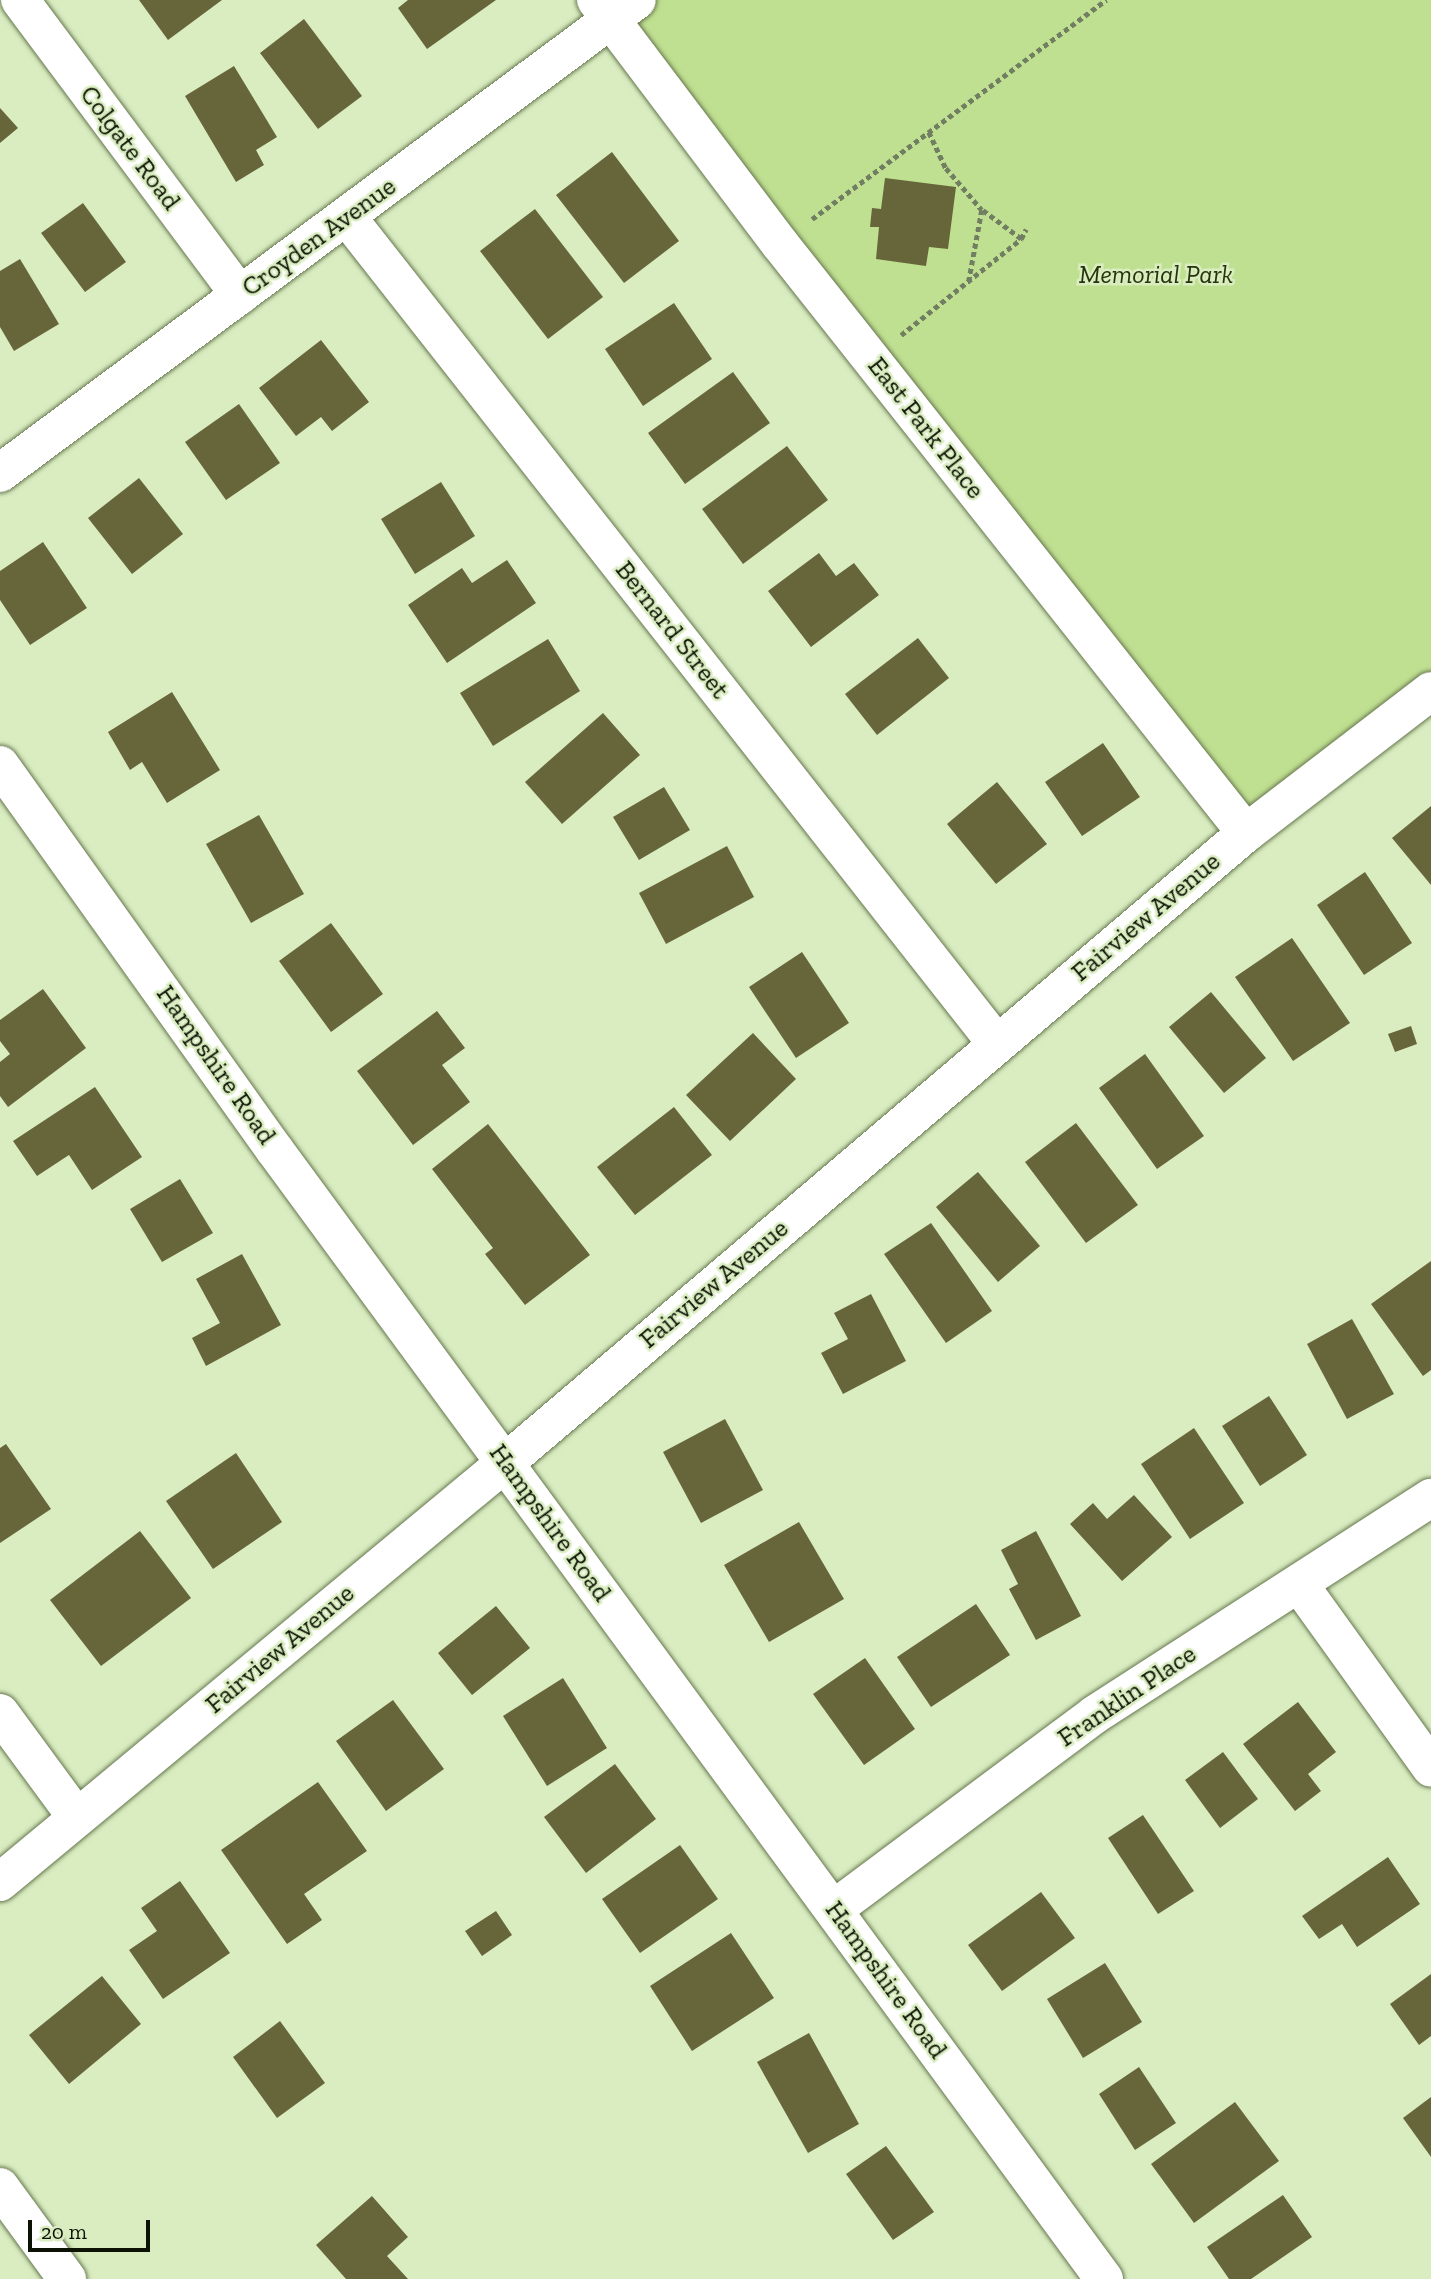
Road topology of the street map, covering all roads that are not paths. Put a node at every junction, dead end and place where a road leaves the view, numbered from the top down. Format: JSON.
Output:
{"nodes":[{"id":1,"x":20,"y":0,"type":"edge"},
{"id":2,"x":615,"y":7,"type":"edge"},
{"id":3,"x":347,"y":217,"type":"junction"},
{"id":4,"x":240,"y":295,"type":"junction"},
{"id":5,"x":0,"y":473,"type":"edge"},
{"id":6,"x":1431,"y":691,"type":"edge"},
{"id":7,"x":0,"y":765,"type":"edge"},
{"id":8,"x":1246,"y":833,"type":"junction"},
{"id":9,"x":996,"y":1043,"type":"junction"},
{"id":10,"x":506,"y":1462,"type":"junction"},
{"id":11,"x":1431,"y":1498,"type":"edge"},
{"id":12,"x":1298,"y":1584,"type":"junction"},
{"id":13,"x":0,"y":1713,"type":"edge"},
{"id":14,"x":1431,"y":1768,"type":"edge"},
{"id":15,"x":77,"y":1818,"type":"junction"},
{"id":16,"x":0,"y":1882,"type":"edge"},
{"id":17,"x":834,"y":1909,"type":"junction"},
{"id":18,"x":0,"y":2187,"type":"edge"},
{"id":19,"x":67,"y":2279,"type":"edge"},
{"id":20,"x":1104,"y":2279,"type":"edge"}],
"edges":[{"from":1,"to":4,"type":"street","name":"Colgate Road"},
{"from":2,"to":3,"type":"street","name":"Croyden Avenue"},
{"from":2,"to":8,"type":"street","name":"East Park Place"},
{"from":3,"to":4,"type":"street","name":"Croyden Avenue"},
{"from":3,"to":9,"type":"street","name":"Bernard Street"},
{"from":4,"to":5,"type":"street","name":"Croyden Avenue"},
{"from":6,"to":8,"type":"street","name":"Fairview Avenue"},
{"from":7,"to":10,"type":"street","name":"Hampshire Road"},
{"from":8,"to":9,"type":"street","name":"Fairview Avenue"},
{"from":9,"to":10,"type":"street","name":"Fairview Avenue"},
{"from":10,"to":15,"type":"street","name":"Fairview Avenue"},
{"from":10,"to":17,"type":"street","name":"Hampshire Road"},
{"from":11,"to":12,"type":"street","name":"Franklin Place"},
{"from":12,"to":14,"type":"street"},
{"from":12,"to":17,"type":"street","name":"Franklin Place"},
{"from":13,"to":15,"type":"street"},
{"from":15,"to":16,"type":"street","name":"Fairview Avenue"},
{"from":17,"to":20,"type":"street","name":"Hampshire Road"},
{"from":18,"to":19,"type":"street"}]}
